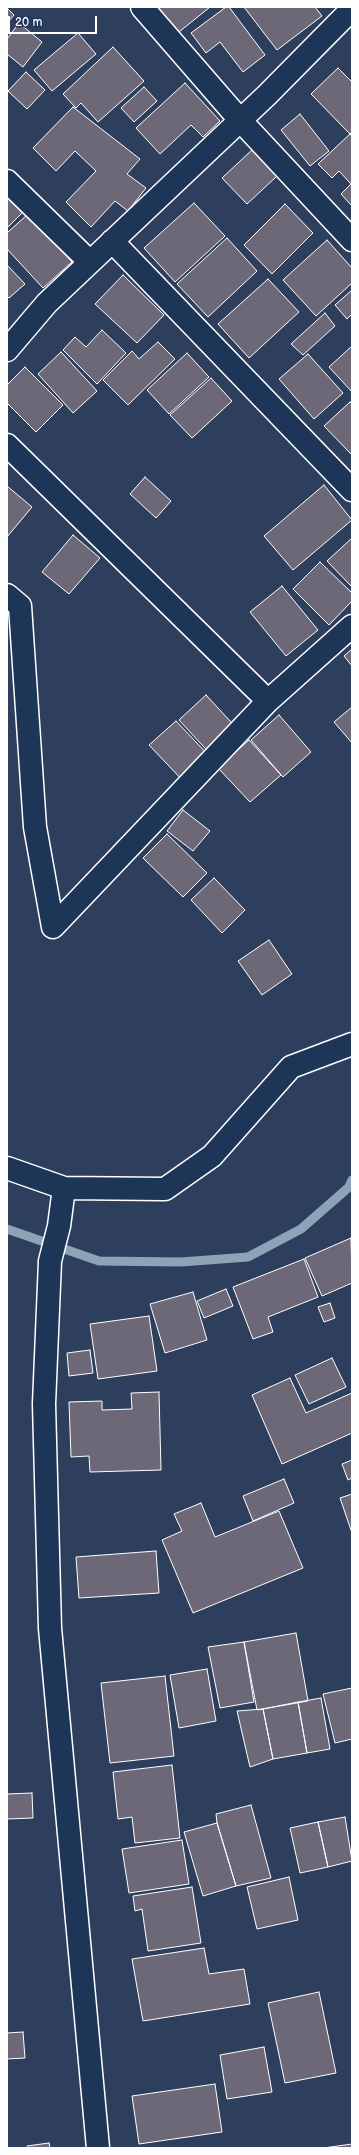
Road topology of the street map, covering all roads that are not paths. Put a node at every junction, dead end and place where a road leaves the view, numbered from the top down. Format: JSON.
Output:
{"nodes":[{"id":1,"x":142,"y":7,"type":"edge"},
{"id":2,"x":352,"y":9,"type":"edge"},
{"id":3,"x":240,"y":120,"type":"junction"},
{"id":4,"x":7,"y":181,"type":"edge"},
{"id":5,"x":352,"y":240,"type":"edge"},
{"id":6,"x":112,"y":241,"type":"junction"},
{"id":7,"x":90,"y":262,"type":"junction"},
{"id":8,"x":7,"y":350,"type":"edge"},
{"id":9,"x":7,"y":445,"type":"edge"},
{"id":10,"x":352,"y":490,"type":"edge"},
{"id":11,"x":7,"y":594,"type":"edge"},
{"id":12,"x":352,"y":626,"type":"edge"},
{"id":13,"x":268,"y":701,"type":"junction"},
{"id":14,"x":352,"y":1044,"type":"edge"},
{"id":15,"x":7,"y":1168,"type":"edge"},
{"id":16,"x":64,"y":1188,"type":"junction"},
{"id":17,"x":98,"y":2148,"type":"edge"}],
"edges":[{"from":1,"to":3,"type":"street"},
{"from":2,"to":3,"type":"street"},
{"from":3,"to":5,"type":"street"},
{"from":3,"to":6,"type":"street"},
{"from":4,"to":7,"type":"street"},
{"from":6,"to":7,"type":"street"},
{"from":6,"to":10,"type":"street"},
{"from":7,"to":8,"type":"street"},
{"from":9,"to":13,"type":"street"},
{"from":11,"to":13,"type":"street"},
{"from":12,"to":13,"type":"street"},
{"from":14,"to":16,"type":"street"},
{"from":15,"to":16,"type":"street"},
{"from":16,"to":17,"type":"street"}]}
